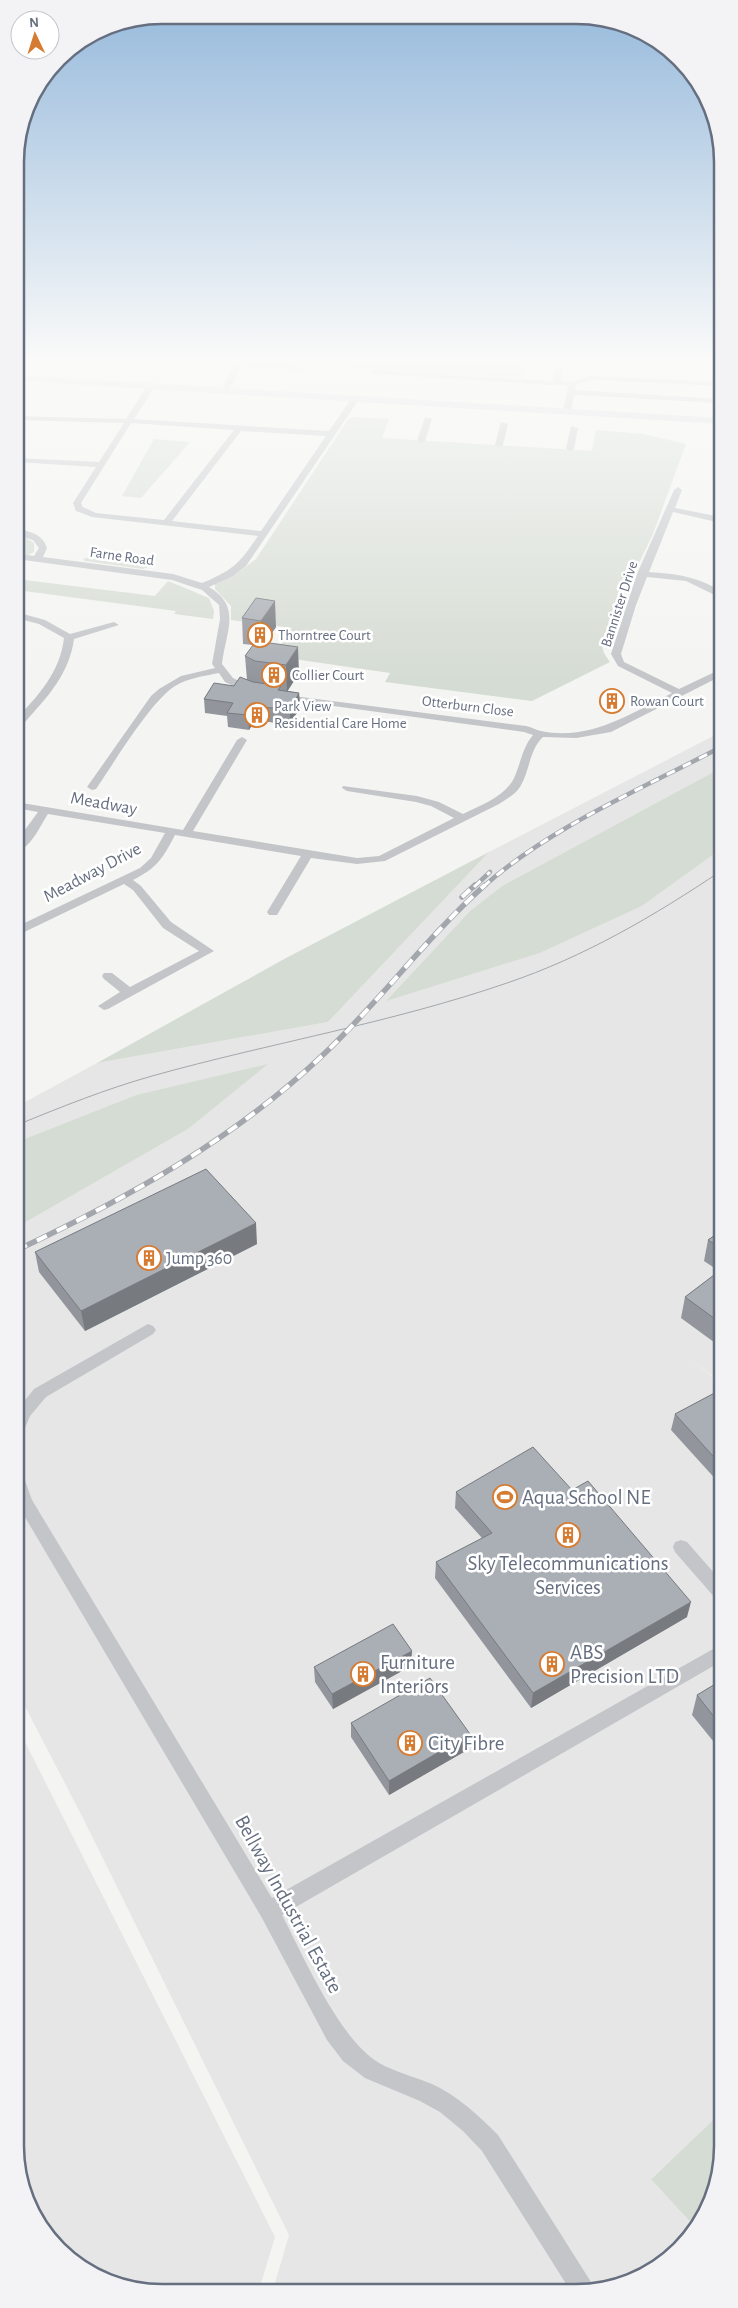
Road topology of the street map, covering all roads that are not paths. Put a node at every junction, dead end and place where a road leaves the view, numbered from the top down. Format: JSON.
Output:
{"nodes":[{"id":1,"x":100,"y":465,"type":"edge"},
{"id":2,"x":211,"y":466,"type":"edge"},
{"id":3,"x":310,"y":466,"type":"edge"},
{"id":4,"x":678,"y":490,"type":"dead end"},
{"id":5,"x":670,"y":509,"type":"junction"},
{"id":6,"x":714,"y":518,"type":"edge"},
{"id":7,"x":166,"y":523,"type":"junction"},
{"id":8,"x":24,"y":534,"type":"edge"},
{"id":9,"x":262,"y":534,"type":"junction"},
{"id":10,"x":24,"y":557,"type":"edge"},
{"id":11,"x":37,"y":559,"type":"junction"},
{"id":12,"x":642,"y":574,"type":"junction"},
{"id":13,"x":201,"y":587,"type":"junction"},
{"id":14,"x":714,"y":591,"type":"edge"},
{"id":15,"x":24,"y":617,"type":"edge"},
{"id":16,"x":114,"y":625,"type":"dead end"},
{"id":17,"x":69,"y":637,"type":"junction"},
{"id":18,"x":220,"y":670,"type":"junction"},
{"id":19,"x":714,"y":676,"type":"edge"},
{"id":20,"x":681,"y":694,"type":"junction"},
{"id":21,"x":24,"y":716,"type":"edge"},
{"id":22,"x":540,"y":734,"type":"junction"},
{"id":23,"x":242,"y":740,"type":"dead end"},
{"id":24,"x":92,"y":787,"type":"dead end"},
{"id":25,"x":347,"y":788,"type":"dead end"},
{"id":26,"x":24,"y":807,"type":"edge"},
{"id":27,"x":46,"y":810,"type":"junction"},
{"id":28,"x":463,"y":818,"type":"junction"},
{"id":29,"x":172,"y":831,"type":"junction"},
{"id":30,"x":186,"y":834,"type":"junction"},
{"id":31,"x":24,"y":840,"type":"edge"},
{"id":32,"x":308,"y":854,"type":"junction"},
{"id":33,"x":125,"y":880,"type":"junction"},
{"id":34,"x":273,"y":912,"type":"dead end"},
{"id":35,"x":24,"y":928,"type":"edge"},
{"id":36,"x":108,"y":976,"type":"dead end"},
{"id":37,"x":129,"y":993,"type":"junction"},
{"id":38,"x":104,"y":1006,"type":"dead end"},
{"id":39,"x":148,"y":1330,"type":"dead end"},
{"id":40,"x":24,"y":1412,"type":"edge"},
{"id":41,"x":24,"y":1499,"type":"edge"},
{"id":42,"x":681,"y":1547,"type":"dead end"},
{"id":43,"x":714,"y":1585,"type":"edge"},
{"id":44,"x":714,"y":1657,"type":"edge"},
{"id":45,"x":269,"y":1911,"type":"junction"},
{"id":46,"x":579,"y":2284,"type":"edge"}],
"edges":[{"from":1,"to":7,"type":"street"},
{"from":2,"to":7,"type":"street"},
{"from":3,"to":9,"type":"street"},
{"from":4,"to":5,"type":"street","name":"Bannister Drive"},
{"from":5,"to":6,"type":"street"},
{"from":5,"to":12,"type":"street","name":"Bannister Drive"},
{"from":7,"to":9,"type":"street"},
{"from":8,"to":11,"type":"street"},
{"from":9,"to":13,"type":"street"},
{"from":10,"to":11,"type":"street","name":"Farne Road"},
{"from":11,"to":13,"type":"street","name":"Farne Road"},
{"from":12,"to":14,"type":"street"},
{"from":12,"to":20,"type":"street","name":"Bannister Drive"},
{"from":13,"to":18,"type":"street"},
{"from":15,"to":17,"type":"street"},
{"from":16,"to":17,"type":"street"},
{"from":17,"to":21,"type":"street"},
{"from":18,"to":22,"type":"street","name":"Otterburn Close"},
{"from":18,"to":24,"type":"street"},
{"from":19,"to":20,"type":"street","name":"Otterburn Close"},
{"from":20,"to":22,"type":"street","name":"Otterburn Close"},
{"from":22,"to":28,"type":"street","name":"Meadway"},
{"from":23,"to":30,"type":"street"},
{"from":25,"to":28,"type":"street"},
{"from":26,"to":27,"type":"street","name":"Meadway"},
{"from":27,"to":29,"type":"street","name":"Meadway"},
{"from":27,"to":31,"type":"street"},
{"from":28,"to":32,"type":"street","name":"Meadway"},
{"from":29,"to":30,"type":"street","name":"Meadway"},
{"from":29,"to":33,"type":"street","name":"Meadway Drive"},
{"from":30,"to":32,"type":"street","name":"Meadway"},
{"from":32,"to":34,"type":"street"},
{"from":33,"to":35,"type":"street","name":"Meadway Drive"},
{"from":33,"to":37,"type":"street"},
{"from":36,"to":37,"type":"street"},
{"from":37,"to":38,"type":"street"},
{"from":39,"to":40,"type":"street"},
{"from":41,"to":45,"type":"street","name":"Bellway Industrial Estate"},
{"from":42,"to":43,"type":"street"},
{"from":44,"to":45,"type":"street"},
{"from":45,"to":46,"type":"street","name":"Bellway Industrial Estate"}]}
